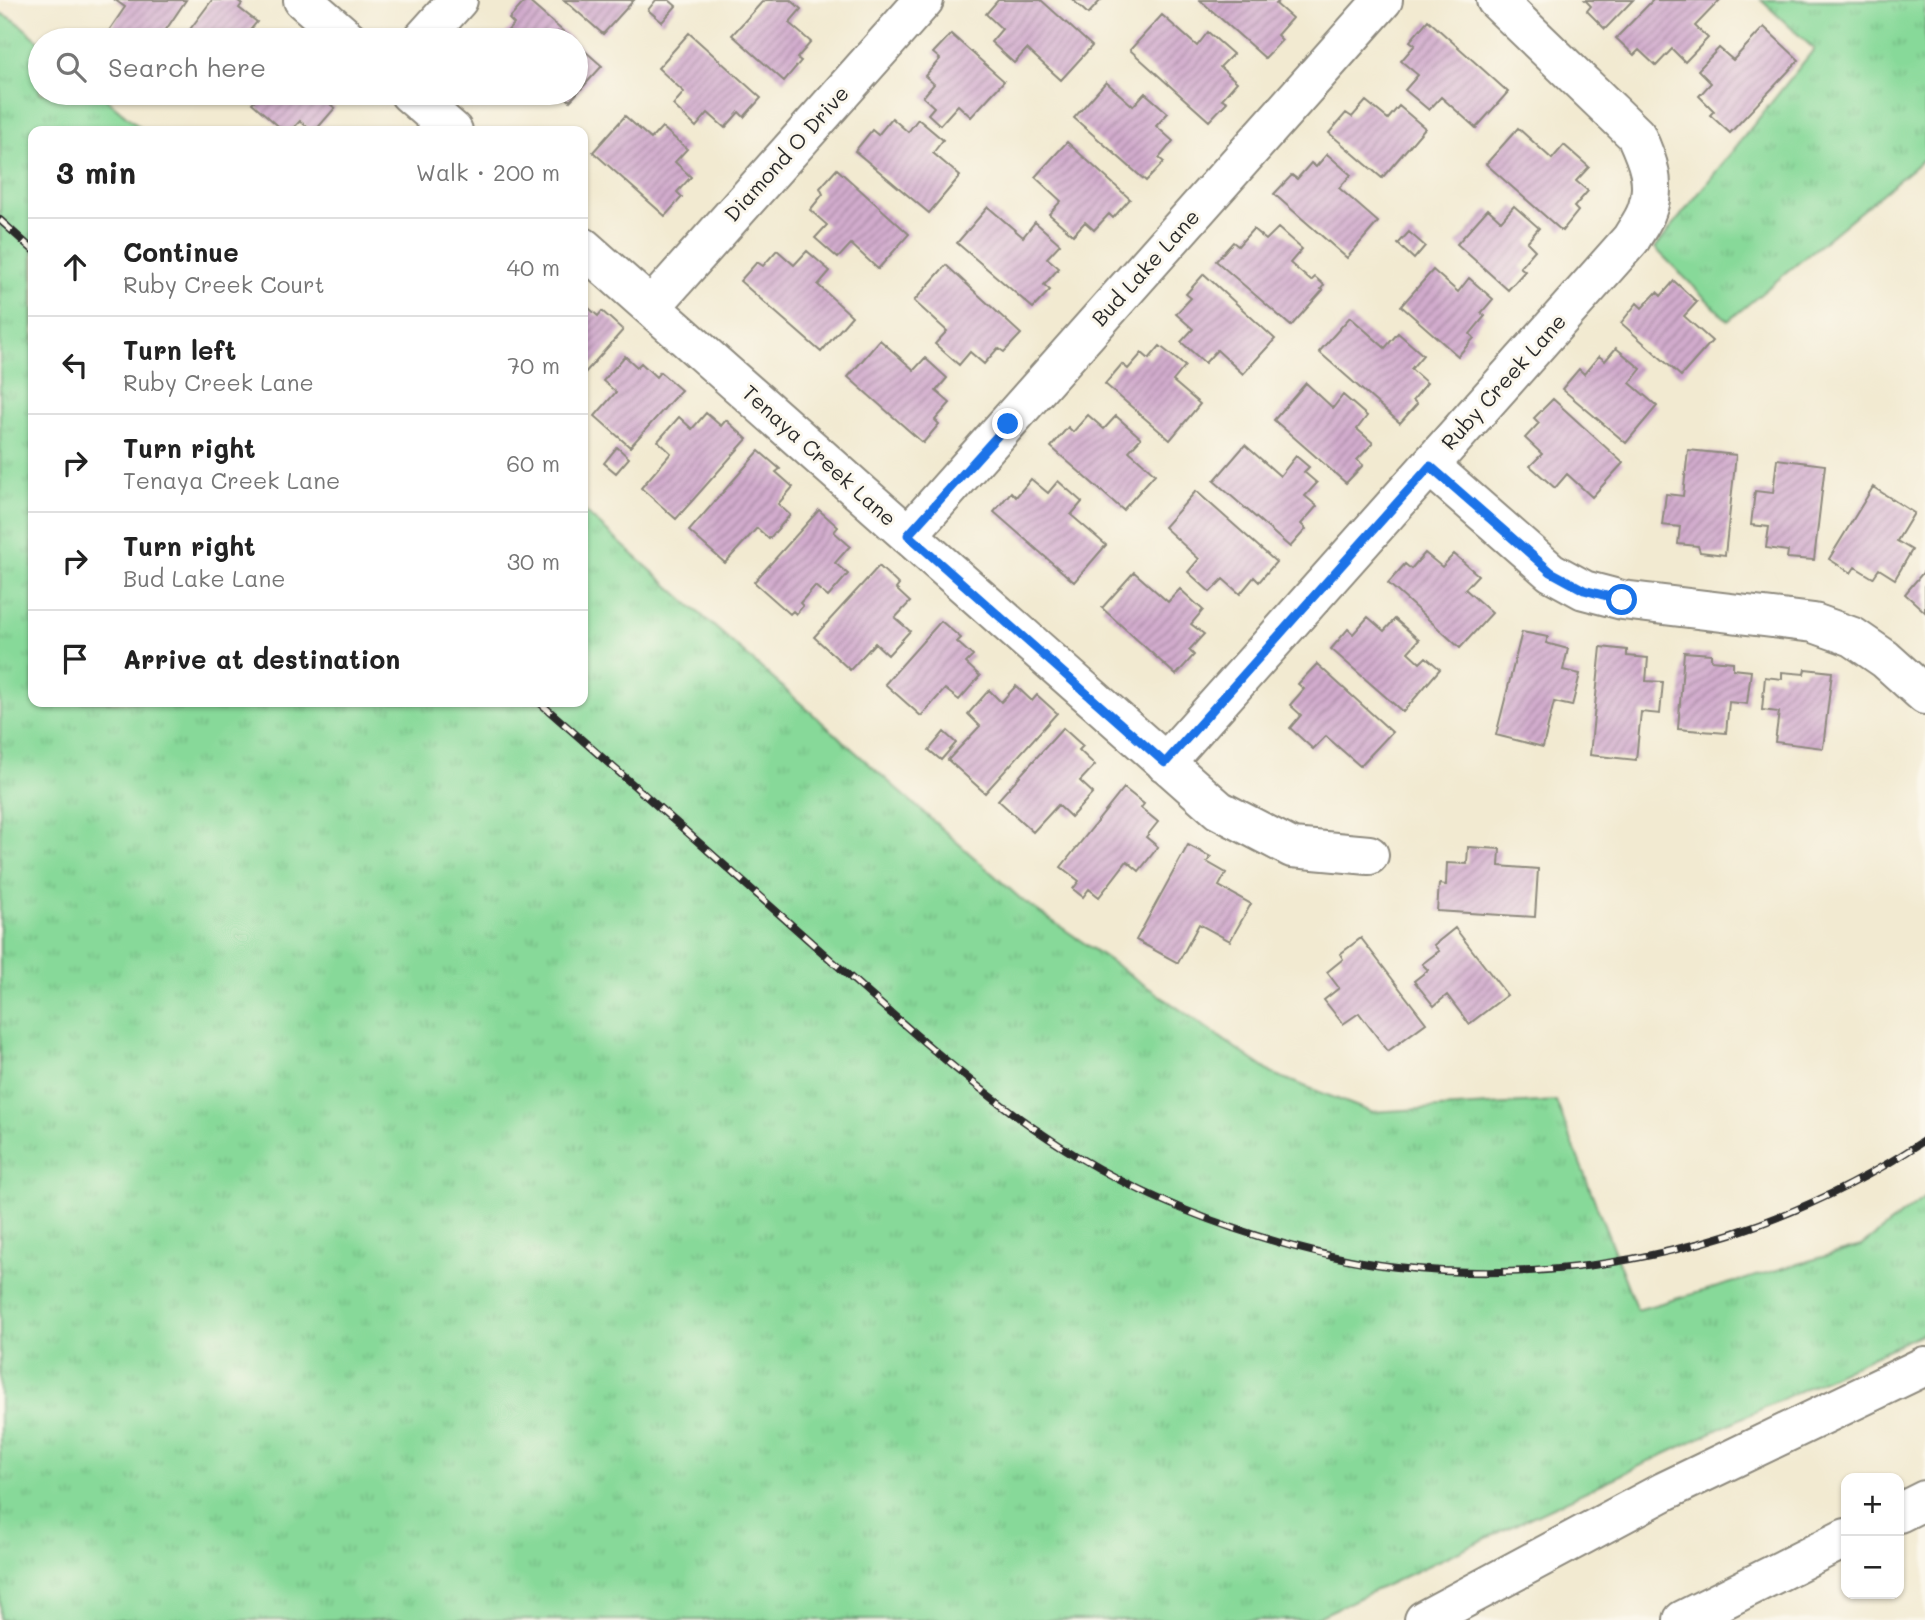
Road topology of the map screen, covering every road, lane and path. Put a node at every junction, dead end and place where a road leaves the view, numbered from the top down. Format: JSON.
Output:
{"nodes":[{"id":1,"x":303,"y":0,"type":"edge"},
{"id":2,"x":458,"y":0,"type":"edge"},
{"id":3,"x":924,"y":0,"type":"edge"},
{"id":4,"x":1383,"y":0,"type":"edge"},
{"id":5,"x":1496,"y":0,"type":"edge"},
{"id":6,"x":335,"y":28,"type":"edge"},
{"id":7,"x":433,"y":28,"type":"edge"},
{"id":8,"x":424,"y":105,"type":"edge"},
{"id":9,"x":447,"y":126,"type":"edge"},
{"id":10,"x":588,"y":251,"type":"edge"},
{"id":11,"x":651,"y":307,"type":"junction"},
{"id":12,"x":1430,"y":466,"type":"junction"},
{"id":13,"x":908,"y":535,"type":"junction"},
{"id":14,"x":1925,"y":695,"type":"edge"},
{"id":15,"x":1165,"y":763,"type":"junction"},
{"id":16,"x":1369,"y":855,"type":"dead end"},
{"id":17,"x":1925,"y":1366,"type":"edge"},
{"id":18,"x":1925,"y":1500,"type":"edge"},
{"id":19,"x":1904,"y":1510,"type":"edge"},
{"id":20,"x":1841,"y":1541,"type":"edge"},
{"id":21,"x":1424,"y":1620,"type":"edge"},
{"id":22,"x":1683,"y":1620,"type":"edge"}],
"edges":[{"from":1,"to":6,"type":"main road"},
{"from":2,"to":7,"type":"main road"},
{"from":3,"to":11,"type":"main road","name":"Diamond O Drive"},
{"from":4,"to":13,"type":"main road","name":"Bud Lake Lane"},
{"from":5,"to":12,"type":"main road","name":"Ruby Creek Lane"},
{"from":8,"to":9,"type":"main road"},
{"from":10,"to":11,"type":"main road","name":"Tenaya Creek Lane"},
{"from":11,"to":13,"type":"main road","name":"Tenaya Creek Lane"},
{"from":12,"to":14,"type":"main road"},
{"from":12,"to":15,"type":"main road","name":"Ruby Creek Lane"},
{"from":13,"to":15,"type":"main road","name":"Tenaya Creek Lane"},
{"from":15,"to":16,"type":"main road","name":"Tenaya Creek Lane"},
{"from":17,"to":21,"type":"main road"},
{"from":18,"to":19,"type":"main road"},
{"from":20,"to":22,"type":"main road"}]}
